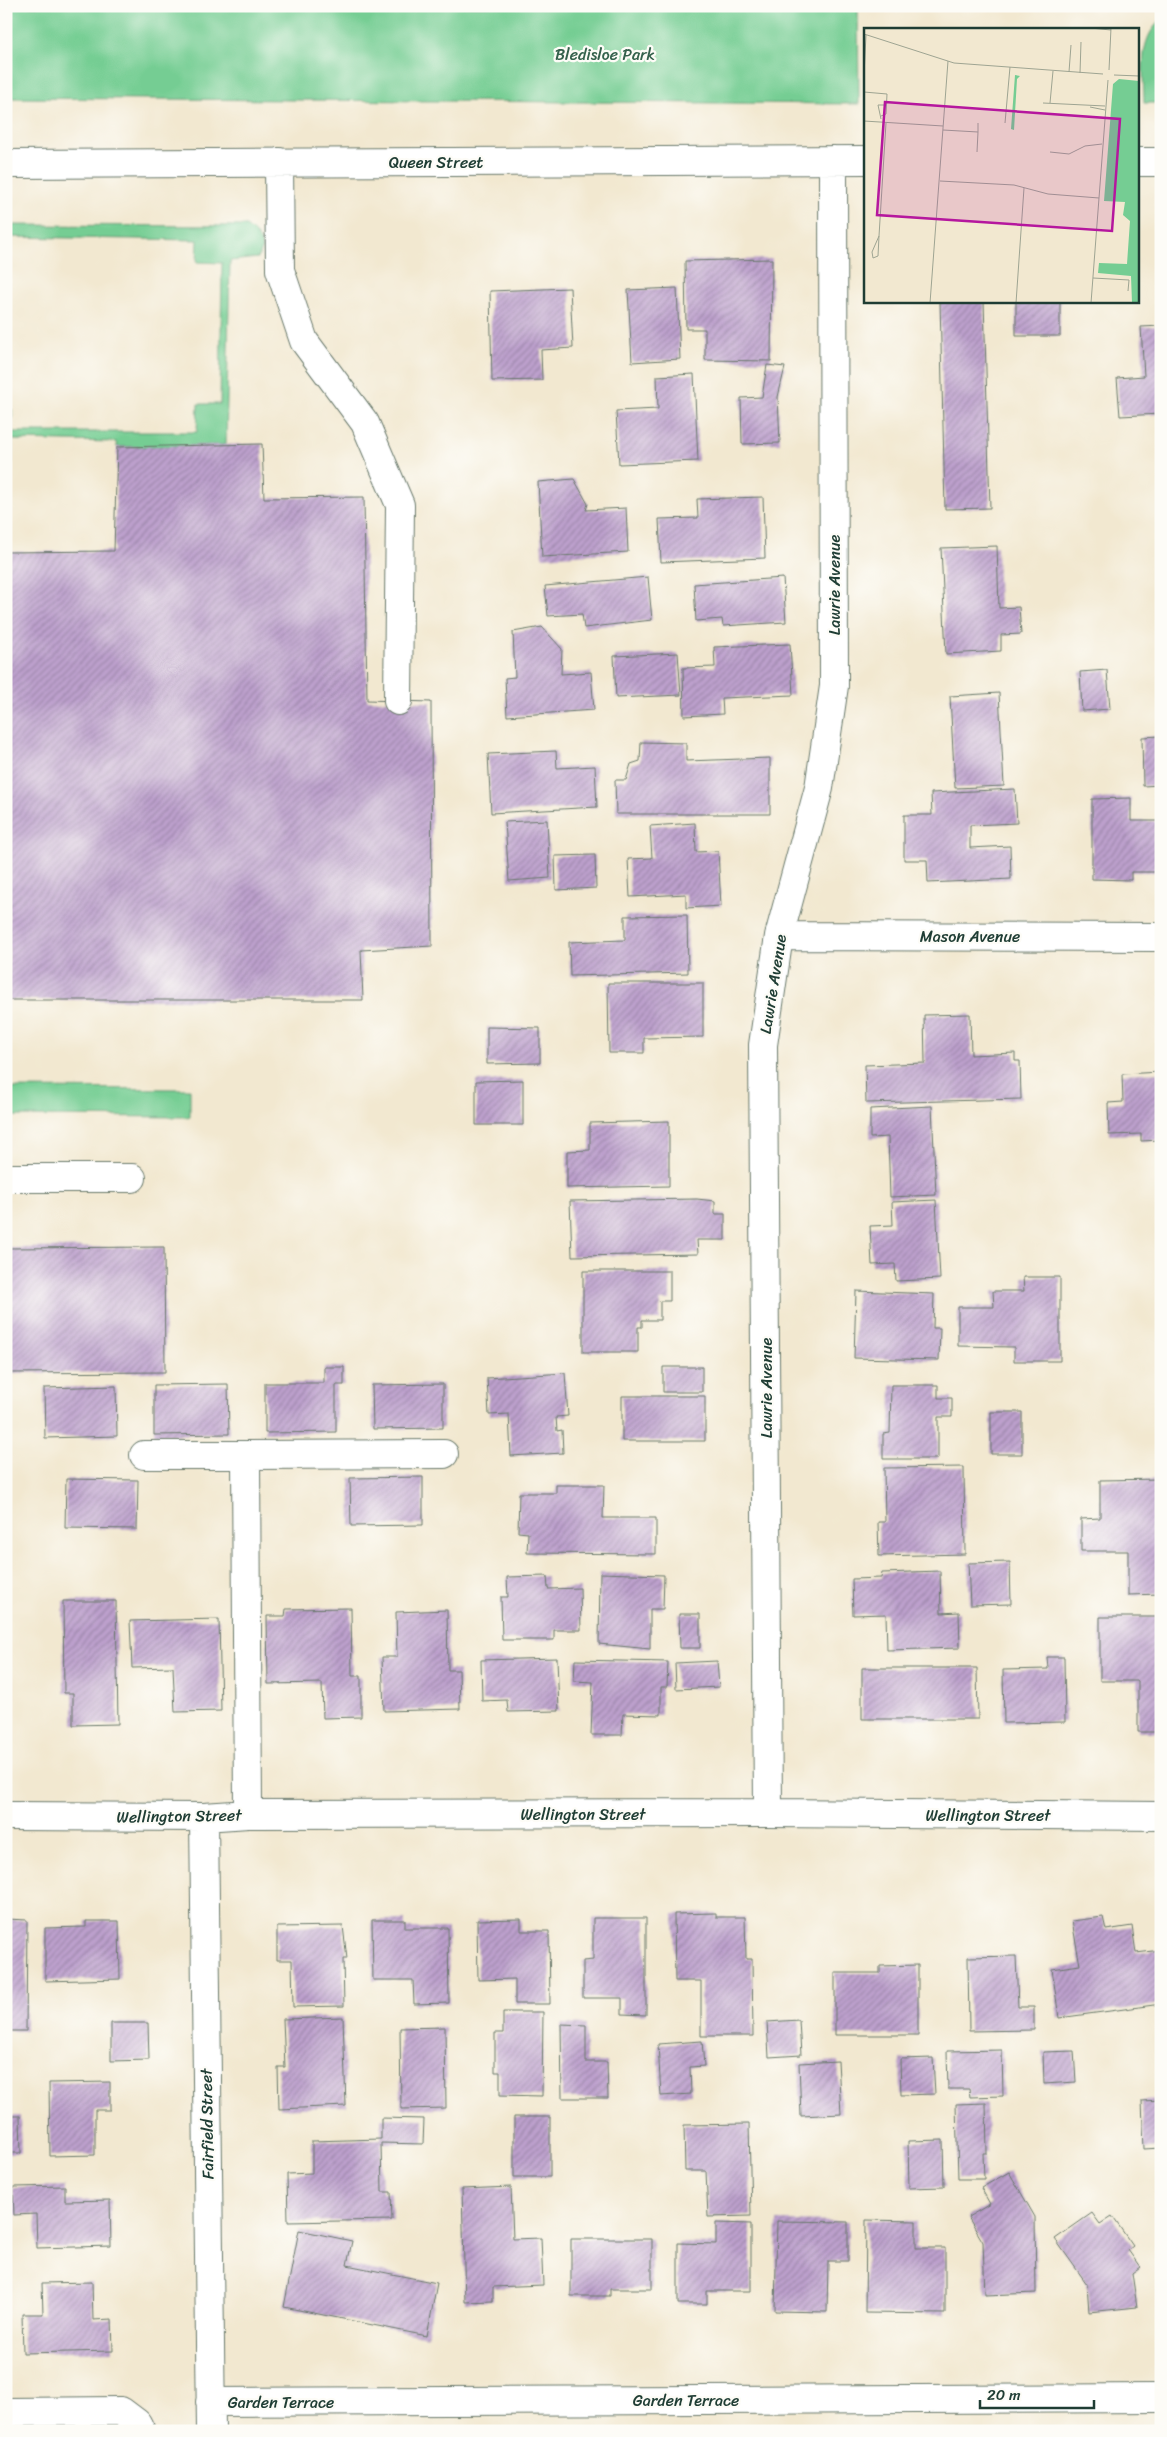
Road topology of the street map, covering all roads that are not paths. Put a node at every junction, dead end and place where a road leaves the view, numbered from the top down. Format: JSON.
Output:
{"nodes":[{"id":1,"x":833,"y":160,"type":"junction"},
{"id":2,"x":864,"y":160,"type":"edge"},
{"id":3,"x":279,"y":162,"type":"junction"},
{"id":4,"x":1140,"y":162,"type":"edge"},
{"id":5,"x":1161,"y":162,"type":"edge"},
{"id":6,"x":6,"y":164,"type":"edge"},
{"id":7,"x":398,"y":701,"type":"dead end"},
{"id":8,"x":779,"y":936,"type":"junction"},
{"id":9,"x":1161,"y":937,"type":"edge"},
{"id":10,"x":6,"y":1178,"type":"edge"},
{"id":11,"x":132,"y":1178,"type":"dead end"},
{"id":12,"x":444,"y":1454,"type":"dead end"},
{"id":13,"x":144,"y":1455,"type":"dead end"},
{"id":14,"x":246,"y":1455,"type":"junction"},
{"id":15,"x":768,"y":1813,"type":"junction"},
{"id":16,"x":248,"y":1814,"type":"junction"},
{"id":17,"x":6,"y":1816,"type":"edge"},
{"id":18,"x":1161,"y":1816,"type":"edge"},
{"id":19,"x":204,"y":1817,"type":"junction"},
{"id":20,"x":1161,"y":2398,"type":"edge"},
{"id":21,"x":210,"y":2402,"type":"junction"},
{"id":22,"x":19,"y":2418,"type":"edge"},
{"id":23,"x":141,"y":2431,"type":"edge"},
{"id":24,"x":211,"y":2431,"type":"edge"}],
"edges":[{"from":1,"to":2,"type":"street","name":"Queen Street"},
{"from":1,"to":3,"type":"street","name":"Queen Street"},
{"from":1,"to":8,"type":"street","name":"Lawrie Avenue"},
{"from":3,"to":6,"type":"street","name":"Queen Street"},
{"from":3,"to":7,"type":"street"},
{"from":4,"to":5,"type":"street"},
{"from":8,"to":9,"type":"street","name":"Mason Avenue"},
{"from":8,"to":15,"type":"street","name":"Lawrie Avenue"},
{"from":10,"to":11,"type":"street"},
{"from":12,"to":14,"type":"street"},
{"from":13,"to":14,"type":"street"},
{"from":14,"to":16,"type":"street"},
{"from":15,"to":16,"type":"street","name":"Wellington Street"},
{"from":15,"to":18,"type":"street","name":"Wellington Street"},
{"from":16,"to":19,"type":"street","name":"Wellington Street"},
{"from":17,"to":19,"type":"street","name":"Wellington Street"},
{"from":19,"to":21,"type":"street","name":"Fairfield Street"},
{"from":20,"to":21,"type":"street","name":"Garden Terrace"},
{"from":21,"to":24,"type":"street","name":"Fairfield Street"},
{"from":22,"to":23,"type":"street"}]}
